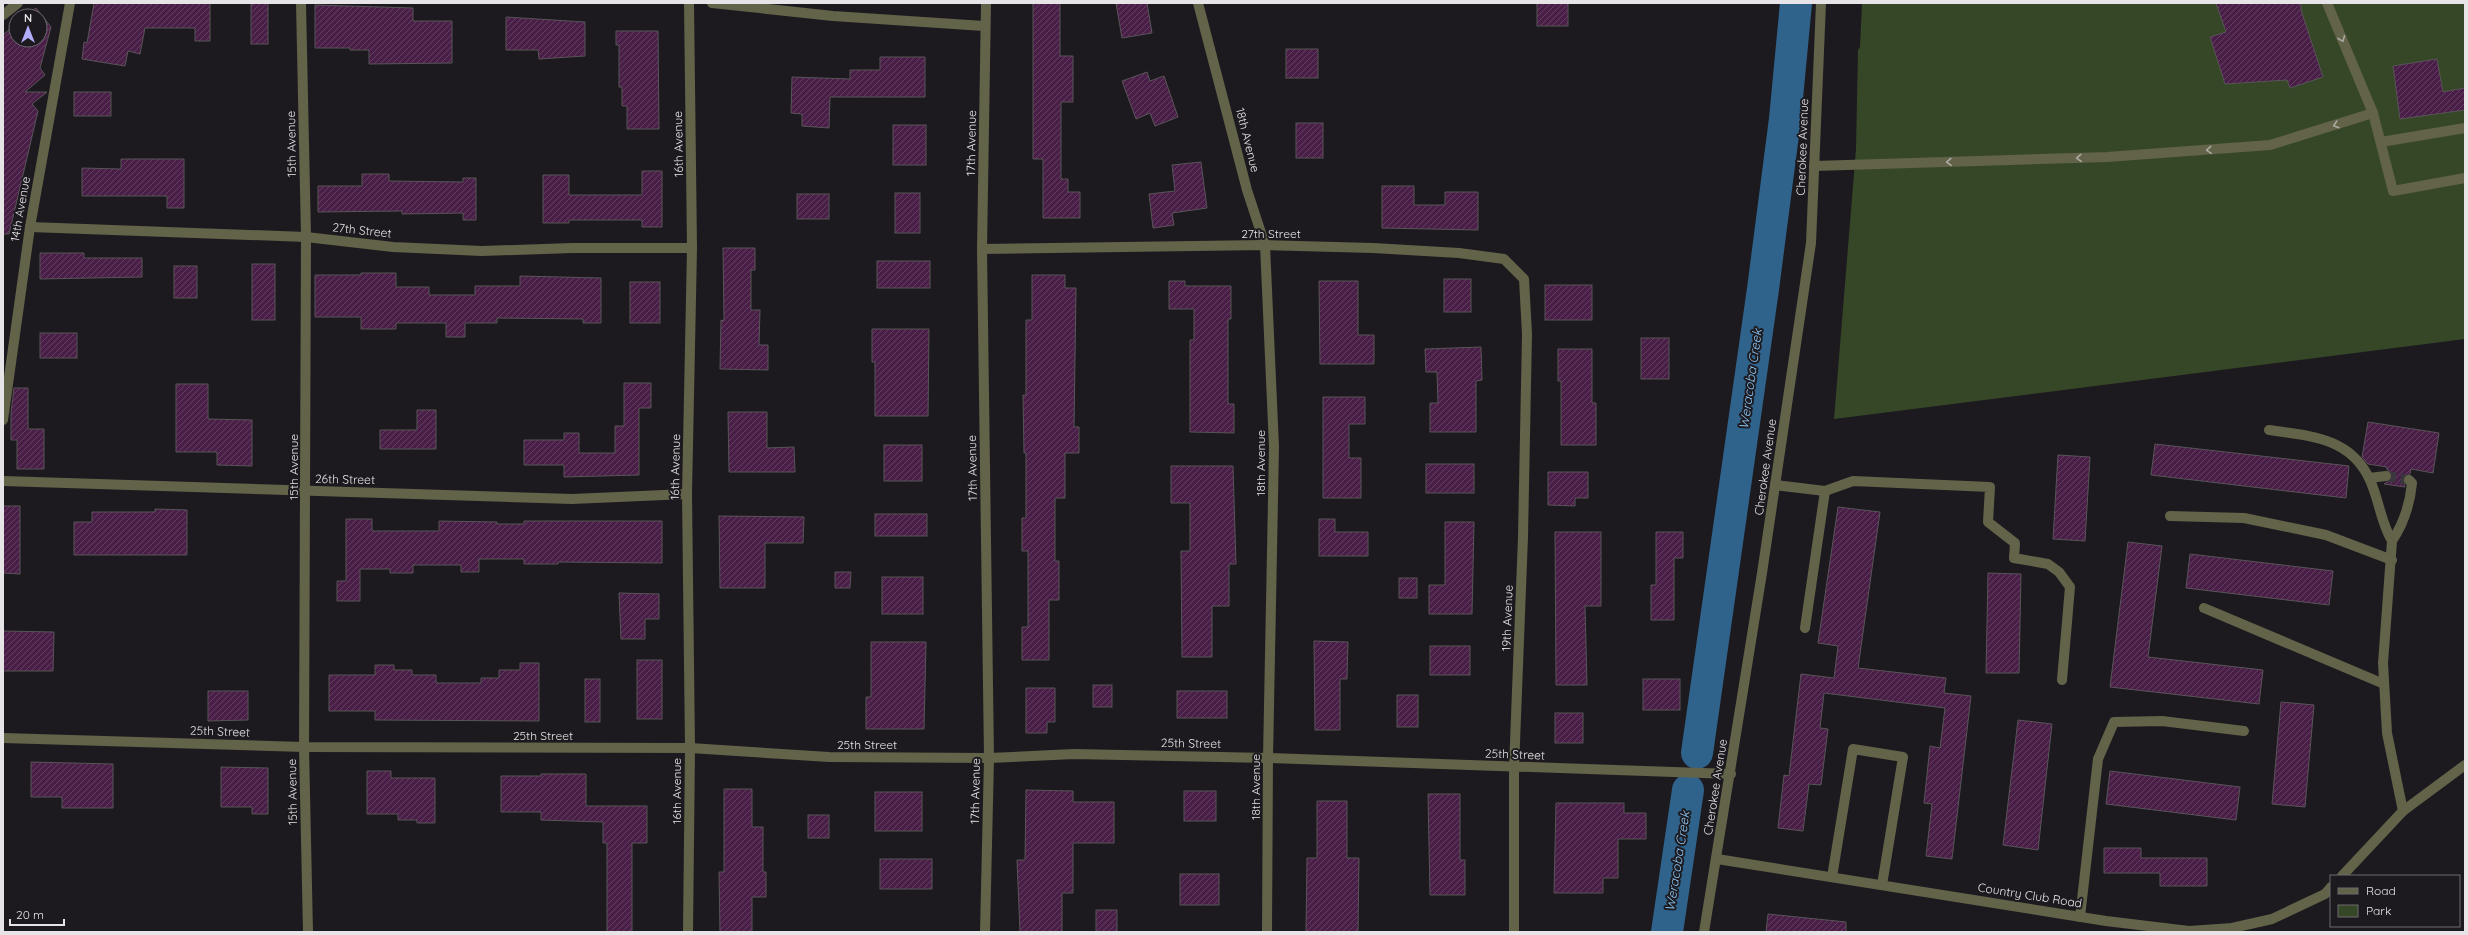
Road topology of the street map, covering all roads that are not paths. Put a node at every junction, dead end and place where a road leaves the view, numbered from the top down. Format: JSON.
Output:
{"nodes":[{"id":1,"x":18,"y":3,"type":"edge"},
{"id":2,"x":70,"y":3,"type":"edge"},
{"id":3,"x":302,"y":3,"type":"edge"},
{"id":4,"x":689,"y":3,"type":"edge"},
{"id":5,"x":712,"y":3,"type":"edge"},
{"id":6,"x":986,"y":3,"type":"edge"},
{"id":7,"x":1198,"y":3,"type":"edge"},
{"id":8,"x":1821,"y":3,"type":"edge"},
{"id":9,"x":2328,"y":3,"type":"edge"},
{"id":10,"x":3,"y":15,"type":"edge"},
{"id":11,"x":984,"y":26,"type":"junction"},
{"id":12,"x":2373,"y":114,"type":"junction"},
{"id":13,"x":2465,"y":128,"type":"edge"},
{"id":14,"x":2380,"y":142,"type":"junction"},
{"id":15,"x":1814,"y":166,"type":"junction"},
{"id":16,"x":2465,"y":178,"type":"edge"},
{"id":17,"x":30,"y":227,"type":"junction"},
{"id":18,"x":306,"y":237,"type":"junction"},
{"id":19,"x":1265,"y":245,"type":"junction"},
{"id":20,"x":692,"y":248,"type":"junction"},
{"id":21,"x":982,"y":249,"type":"junction"},
{"id":22,"x":1526,"y":305,"type":"joint"},
{"id":23,"x":3,"y":420,"type":"edge"},
{"id":24,"x":2269,"y":430,"type":"dead end"},
{"id":25,"x":2386,"y":476,"type":"tunnel mouth"},
{"id":26,"x":2369,"y":478,"type":"junction"},
{"id":27,"x":2409,"y":480,"type":"dead end"},
{"id":28,"x":3,"y":481,"type":"edge"},
{"id":29,"x":1775,"y":485,"type":"junction"},
{"id":30,"x":1825,"y":491,"type":"junction"},
{"id":31,"x":306,"y":492,"type":"junction"},
{"id":32,"x":687,"y":494,"type":"junction"},
{"id":33,"x":2170,"y":516,"type":"dead end"},
{"id":34,"x":2392,"y":541,"type":"junction"},
{"id":35,"x":2392,"y":560,"type":"junction"},
{"id":36,"x":2204,"y":608,"type":"dead end"},
{"id":37,"x":1805,"y":628,"type":"dead end"},
{"id":38,"x":2062,"y":680,"type":"dead end"},
{"id":39,"x":2384,"y":684,"type":"junction"},
{"id":40,"x":2244,"y":731,"type":"dead end"},
{"id":41,"x":3,"y":738,"type":"edge"},
{"id":42,"x":304,"y":747,"type":"junction"},
{"id":43,"x":690,"y":748,"type":"junction"},
{"id":44,"x":989,"y":758,"type":"junction"},
{"id":45,"x":1268,"y":758,"type":"junction"},
{"id":46,"x":2465,"y":765,"type":"edge"},
{"id":47,"x":1514,"y":768,"type":"junction"},
{"id":48,"x":1731,"y":774,"type":"junction"},
{"id":49,"x":2403,"y":811,"type":"junction"},
{"id":50,"x":1717,"y":859,"type":"junction"},
{"id":51,"x":2343,"y":875,"type":"edge"},
{"id":52,"x":1832,"y":877,"type":"junction"},
{"id":53,"x":1882,"y":886,"type":"junction"},
{"id":54,"x":2330,"y":888,"type":"edge"},
{"id":55,"x":2080,"y":917,"type":"junction"},
{"id":56,"x":308,"y":932,"type":"edge"},
{"id":57,"x":688,"y":932,"type":"edge"},
{"id":58,"x":985,"y":932,"type":"edge"},
{"id":59,"x":1267,"y":932,"type":"edge"},
{"id":60,"x":1514,"y":932,"type":"edge"},
{"id":61,"x":1704,"y":932,"type":"edge"}],
"edges":[{"from":1,"to":10,"type":"street"},
{"from":2,"to":17,"type":"street","name":"14th Avenue"},
{"from":3,"to":18,"type":"street","name":"15th Avenue"},
{"from":4,"to":20,"type":"street","name":"16th Avenue"},
{"from":5,"to":11,"type":"street"},
{"from":6,"to":11,"type":"street","name":"17th Avenue"},
{"from":7,"to":19,"type":"street","name":"18th Avenue"},
{"from":8,"to":15,"type":"street","name":"Cherokee Avenue"},
{"from":9,"to":12,"type":"street","one_way":true},
{"from":11,"to":21,"type":"street","name":"17th Avenue"},
{"from":12,"to":14,"type":"street"},
{"from":12,"to":15,"type":"street","one_way":true},
{"from":13,"to":14,"type":"street"},
{"from":14,"to":16,"type":"street"},
{"from":15,"to":29,"type":"street","name":"Cherokee Avenue"},
{"from":17,"to":18,"type":"street","name":"27th Street"},
{"from":17,"to":23,"type":"street","name":"14th Avenue"},
{"from":18,"to":20,"type":"street","name":"27th Street"},
{"from":18,"to":31,"type":"street","name":"15th Avenue"},
{"from":19,"to":21,"type":"street","name":"27th Street"},
{"from":19,"to":22,"type":"street","name":"27th Street"},
{"from":19,"to":45,"type":"street","name":"18th Avenue"},
{"from":20,"to":32,"type":"street","name":"16th Avenue"},
{"from":21,"to":44,"type":"street","name":"17th Avenue"},
{"from":22,"to":47,"type":"street","name":"19th Avenue"},
{"from":24,"to":26,"type":"street"},
{"from":25,"to":26,"type":"street"},
{"from":26,"to":34,"type":"street"},
{"from":27,"to":34,"type":"street"},
{"from":28,"to":31,"type":"street","name":"26th Street"},
{"from":29,"to":30,"type":"street"},
{"from":29,"to":48,"type":"street","name":"Cherokee Avenue"},
{"from":30,"to":37,"type":"street"},
{"from":30,"to":38,"type":"street"},
{"from":31,"to":32,"type":"street","name":"26th Street"},
{"from":31,"to":42,"type":"street","name":"15th Avenue"},
{"from":32,"to":43,"type":"street","name":"16th Avenue"},
{"from":33,"to":35,"type":"street"},
{"from":34,"to":35,"type":"street"},
{"from":35,"to":39,"type":"street"},
{"from":36,"to":39,"type":"street"},
{"from":39,"to":49,"type":"street"},
{"from":40,"to":55,"type":"street"},
{"from":41,"to":42,"type":"street","name":"25th Street"},
{"from":42,"to":43,"type":"street","name":"25th Street"},
{"from":42,"to":56,"type":"street","name":"15th Avenue"},
{"from":43,"to":44,"type":"street","name":"25th Street"},
{"from":43,"to":57,"type":"street","name":"16th Avenue"},
{"from":44,"to":45,"type":"street","name":"25th Street"},
{"from":44,"to":58,"type":"street","name":"17th Avenue"},
{"from":45,"to":47,"type":"street","name":"25th Street"},
{"from":45,"to":59,"type":"street","name":"18th Avenue"},
{"from":46,"to":49,"type":"street"},
{"from":47,"to":48,"type":"street","name":"25th Street"},
{"from":47,"to":60,"type":"street","name":"19th Avenue"},
{"from":48,"to":50,"type":"street","name":"Cherokee Avenue"},
{"from":49,"to":51,"type":"street"},
{"from":50,"to":52,"type":"street","name":"Country Club Road"},
{"from":50,"to":61,"type":"street","name":"Cherokee Avenue"},
{"from":52,"to":53,"type":"street","name":"Country Club Road"},
{"from":52,"to":53,"type":"street"},
{"from":53,"to":55,"type":"street","name":"Country Club Road"},
{"from":54,"to":55,"type":"street","name":"Country Club Road"}]}
